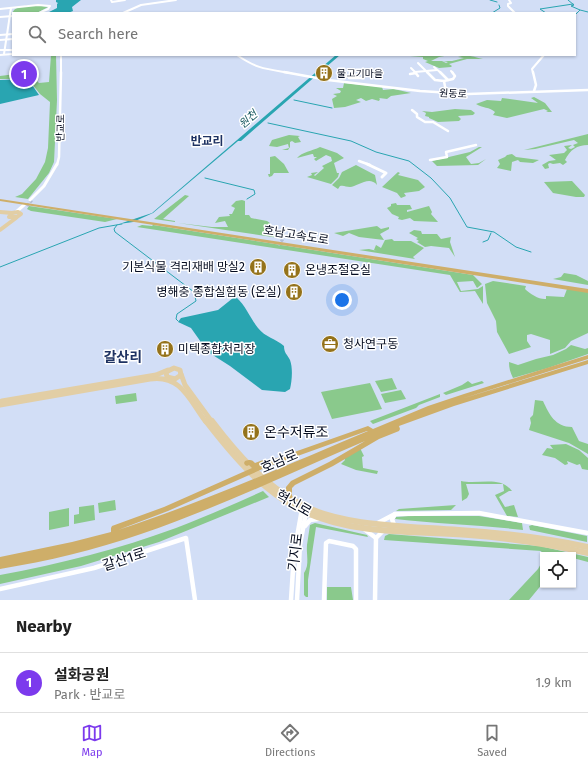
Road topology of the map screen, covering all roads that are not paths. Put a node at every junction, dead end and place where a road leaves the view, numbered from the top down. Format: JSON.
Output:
{"nodes":[{"id":1,"x":111,"y":0,"type":"edge"},
{"id":2,"x":122,"y":0,"type":"edge"},
{"id":3,"x":125,"y":0,"type":"edge"},
{"id":4,"x":176,"y":0,"type":"edge"},
{"id":5,"x":509,"y":0,"type":"edge"},
{"id":6,"x":12,"y":8,"type":"junction"},
{"id":7,"x":0,"y":9,"type":"edge"},
{"id":8,"x":41,"y":12,"type":"edge"},
{"id":9,"x":125,"y":12,"type":"edge"},
{"id":10,"x":514,"y":12,"type":"edge"},
{"id":11,"x":10,"y":16,"type":"junction"},
{"id":12,"x":0,"y":17,"type":"edge"},
{"id":13,"x":12,"y":35,"type":"edge"},
{"id":14,"x":0,"y":36,"type":"edge"},
{"id":15,"x":6,"y":36,"type":"junction"},
{"id":16,"x":12,"y":40,"type":"edge"},
{"id":17,"x":0,"y":42,"type":"edge"},
{"id":18,"x":5,"y":43,"type":"junction"},
{"id":19,"x":0,"y":50,"type":"edge"},
{"id":20,"x":12,"y":50,"type":"edge"},
{"id":21,"x":4,"y":52,"type":"junction"},
{"id":22,"x":12,"y":53,"type":"edge"},
{"id":23,"x":12,"y":53,"type":"edge"},
{"id":24,"x":0,"y":54,"type":"edge"},
{"id":25,"x":61,"y":56,"type":"edge"},
{"id":26,"x":238,"y":56,"type":"edge"},
{"id":27,"x":543,"y":56,"type":"edge"},
{"id":28,"x":418,"y":63,"type":"dead end"},
{"id":29,"x":434,"y":67,"type":"dead end"},
{"id":30,"x":411,"y":68,"type":"dead end"},
{"id":31,"x":437,"y":70,"type":"junction"},
{"id":32,"x":426,"y":71,"type":"junction"},
{"id":33,"x":451,"y":71,"type":"dead end"},
{"id":34,"x":415,"y":73,"type":"junction"},
{"id":35,"x":410,"y":74,"type":"dead end"},
{"id":36,"x":418,"y":76,"type":"dead end"},
{"id":37,"x":349,"y":78,"type":"dead end"},
{"id":38,"x":448,"y":80,"type":"junction"},
{"id":39,"x":444,"y":81,"type":"junction"},
{"id":40,"x":363,"y":84,"type":"junction"},
{"id":41,"x":588,"y":90,"type":"edge"},
{"id":42,"x":534,"y":91,"type":"junction"},
{"id":43,"x":446,"y":92,"type":"junction"},
{"id":44,"x":412,"y":110,"type":"dead end"},
{"id":45,"x":448,"y":131,"type":"dead end"},
{"id":46,"x":476,"y":145,"type":"dead end"},
{"id":47,"x":430,"y":160,"type":"dead end"},
{"id":48,"x":359,"y":161,"type":"dead end"},
{"id":49,"x":382,"y":177,"type":"dead end"},
{"id":50,"x":0,"y":198,"type":"edge"},
{"id":51,"x":32,"y":199,"type":"tunnel mouth"},
{"id":52,"x":0,"y":212,"type":"edge"},
{"id":53,"x":21,"y":214,"type":"junction"},
{"id":54,"x":11,"y":215,"type":"junction"},
{"id":55,"x":16,"y":218,"type":"junction"},
{"id":56,"x":0,"y":230,"type":"edge"},
{"id":57,"x":588,"y":287,"type":"edge"},
{"id":58,"x":588,"y":291,"type":"edge"},
{"id":59,"x":588,"y":357,"type":"edge"},
{"id":60,"x":588,"y":362,"type":"edge"},
{"id":61,"x":168,"y":370,"type":"junction"},
{"id":62,"x":181,"y":374,"type":"junction"},
{"id":63,"x":170,"y":379,"type":"junction"},
{"id":64,"x":520,"y":381,"type":"junction"},
{"id":65,"x":508,"y":384,"type":"junction"},
{"id":66,"x":0,"y":402,"type":"edge"},
{"id":67,"x":0,"y":405,"type":"edge"},
{"id":68,"x":395,"y":426,"type":"junction"},
{"id":69,"x":372,"y":431,"type":"junction"},
{"id":70,"x":247,"y":463,"type":"junction"},
{"id":71,"x":265,"y":465,"type":"junction"},
{"id":72,"x":251,"y":471,"type":"junction"},
{"id":73,"x":274,"y":476,"type":"junction"},
{"id":74,"x":252,"y":485,"type":"junction"},
{"id":75,"x":289,"y":497,"type":"junction"},
{"id":76,"x":296,"y":507,"type":"junction"},
{"id":77,"x":304,"y":509,"type":"junction"},
{"id":78,"x":395,"y":514,"type":"junction"},
{"id":79,"x":300,"y":518,"type":"junction"},
{"id":80,"x":320,"y":518,"type":"junction"},
{"id":81,"x":376,"y":524,"type":"junction"},
{"id":82,"x":302,"y":525,"type":"junction"},
{"id":83,"x":394,"y":525,"type":"junction"},
{"id":84,"x":364,"y":528,"type":"junction"},
{"id":85,"x":386,"y":530,"type":"junction"},
{"id":86,"x":588,"y":533,"type":"edge"},
{"id":87,"x":115,"y":534,"type":"junction"},
{"id":88,"x":376,"y":538,"type":"junction"},
{"id":89,"x":588,"y":547,"type":"edge"},
{"id":90,"x":588,"y":553,"type":"edge"},
{"id":91,"x":0,"y":560,"type":"edge"},
{"id":92,"x":0,"y":566,"type":"edge"},
{"id":93,"x":0,"y":589,"type":"edge"},
{"id":94,"x":195,"y":600,"type":"edge"},
{"id":95,"x":291,"y":600,"type":"edge"},
{"id":96,"x":297,"y":600,"type":"edge"},
{"id":97,"x":324,"y":600,"type":"edge"},
{"id":98,"x":356,"y":600,"type":"edge"},
{"id":99,"x":375,"y":600,"type":"edge"}],
"edges":[{"from":1,"to":2,"type":"street"},
{"from":2,"to":3,"type":"street"},
{"from":4,"to":9,"type":"street"},
{"from":5,"to":10,"type":"street"},
{"from":6,"to":7,"type":"street"},
{"from":6,"to":8,"type":"street"},
{"from":6,"to":11,"type":"street"},
{"from":11,"to":12,"type":"street"},
{"from":11,"to":15,"type":"street"},
{"from":13,"to":15,"type":"street"},
{"from":14,"to":15,"type":"street"},
{"from":15,"to":18,"type":"street"},
{"from":16,"to":18,"type":"street"},
{"from":17,"to":18,"type":"street"},
{"from":18,"to":21,"type":"street"},
{"from":19,"to":21,"type":"street"},
{"from":20,"to":21,"type":"street"},
{"from":21,"to":22,"type":"street"},
{"from":21,"to":24,"type":"street"},
{"from":23,"to":24,"type":"street"},
{"from":25,"to":51,"type":"street","name":"반교로"},
{"from":26,"to":40,"type":"street","name":"원동로"},
{"from":27,"to":42,"type":"street"},
{"from":28,"to":32,"type":"street"},
{"from":29,"to":31,"type":"street"},
{"from":30,"to":34,"type":"street"},
{"from":31,"to":32,"type":"street"},
{"from":31,"to":38,"type":"street"},
{"from":32,"to":34,"type":"street"},
{"from":32,"to":39,"type":"street"},
{"from":33,"to":38,"type":"street"},
{"from":34,"to":35,"type":"street"},
{"from":34,"to":36,"type":"street"},
{"from":37,"to":40,"type":"street"},
{"from":38,"to":39,"type":"street"},
{"from":39,"to":43,"type":"street"},
{"from":40,"to":43,"type":"street","name":"원동로"},
{"from":41,"to":42,"type":"street","name":"원동로"},
{"from":42,"to":43,"type":"street","name":"원동로"},
{"from":44,"to":45,"type":"street"},
{"from":46,"to":47,"type":"street"},
{"from":48,"to":49,"type":"street"},
{"from":50,"to":57,"type":"highway","name":"호남고속도로"},
{"from":50,"to":58,"type":"highway","name":"호남고속도로"},
{"from":52,"to":54,"type":"main road"},
{"from":53,"to":54,"type":"main road"},
{"from":53,"to":54,"type":"street"},
{"from":53,"to":55,"type":"main road"},
{"from":54,"to":55,"type":"main road"},
{"from":54,"to":56,"type":"main road"},
{"from":55,"to":56,"type":"main road"},
{"from":59,"to":64,"type":"highway","name":"호남로"},
{"from":60,"to":64,"type":"highway","name":"호남로"},
{"from":61,"to":62,"type":"main road"},
{"from":61,"to":63,"type":"main road"},
{"from":61,"to":66,"type":"main road"},
{"from":62,"to":63,"type":"main road"},
{"from":62,"to":70,"type":"main road","name":"혁신로"},
{"from":63,"to":67,"type":"main road"},
{"from":63,"to":72,"type":"main road","name":"혁신로"},
{"from":64,"to":65,"type":"highway","name":"호남로"},
{"from":65,"to":68,"type":"highway","name":"호남로"},
{"from":65,"to":69,"type":"highway","name":"호남로"},
{"from":68,"to":73,"type":"highway","name":"호남로"},
{"from":68,"to":75,"type":"highway"},
{"from":69,"to":71,"type":"highway"},
{"from":69,"to":73,"type":"highway","name":"호남로"},
{"from":70,"to":71,"type":"highway"},
{"from":70,"to":72,"type":"main road","name":"혁신로"},
{"from":71,"to":72,"type":"highway"},
{"from":72,"to":75,"type":"main road","name":"혁신로"},
{"from":72,"to":76,"type":"main road","name":"혁신로"},
{"from":72,"to":87,"type":"highway"},
{"from":73,"to":74,"type":"highway","name":"호남로"},
{"from":74,"to":87,"type":"highway","name":"호남로"},
{"from":74,"to":92,"type":"highway","name":"호남로"},
{"from":75,"to":77,"type":"main road","name":"혁신로"},
{"from":76,"to":77,"type":"main road","name":"혁신로"},
{"from":76,"to":79,"type":"street"},
{"from":77,"to":79,"type":"street","name":"기지로"},
{"from":77,"to":80,"type":"main road","name":"혁신로"},
{"from":77,"to":81,"type":"main road","name":"혁신로"},
{"from":77,"to":82,"type":"street","name":"기지로"},
{"from":78,"to":81,"type":"street"},
{"from":78,"to":83,"type":"street"},
{"from":78,"to":86,"type":"street"},
{"from":79,"to":95,"type":"street","name":"기지로"},
{"from":80,"to":82,"type":"street"},
{"from":80,"to":84,"type":"main road","name":"혁신로"},
{"from":81,"to":83,"type":"main road","name":"혁신로"},
{"from":82,"to":96,"type":"street","name":"기지로"},
{"from":83,"to":89,"type":"main road","name":"혁신로"},
{"from":84,"to":85,"type":"main road","name":"혁신로"},
{"from":84,"to":88,"type":"street"},
{"from":85,"to":88,"type":"street"},
{"from":85,"to":90,"type":"main road","name":"혁신로"},
{"from":87,"to":91,"type":"highway","name":"호남로"},
{"from":88,"to":99,"type":"street"},
{"from":93,"to":94,"type":"street","name":"갈산1로"},
{"from":97,"to":98,"type":"street"}]}
